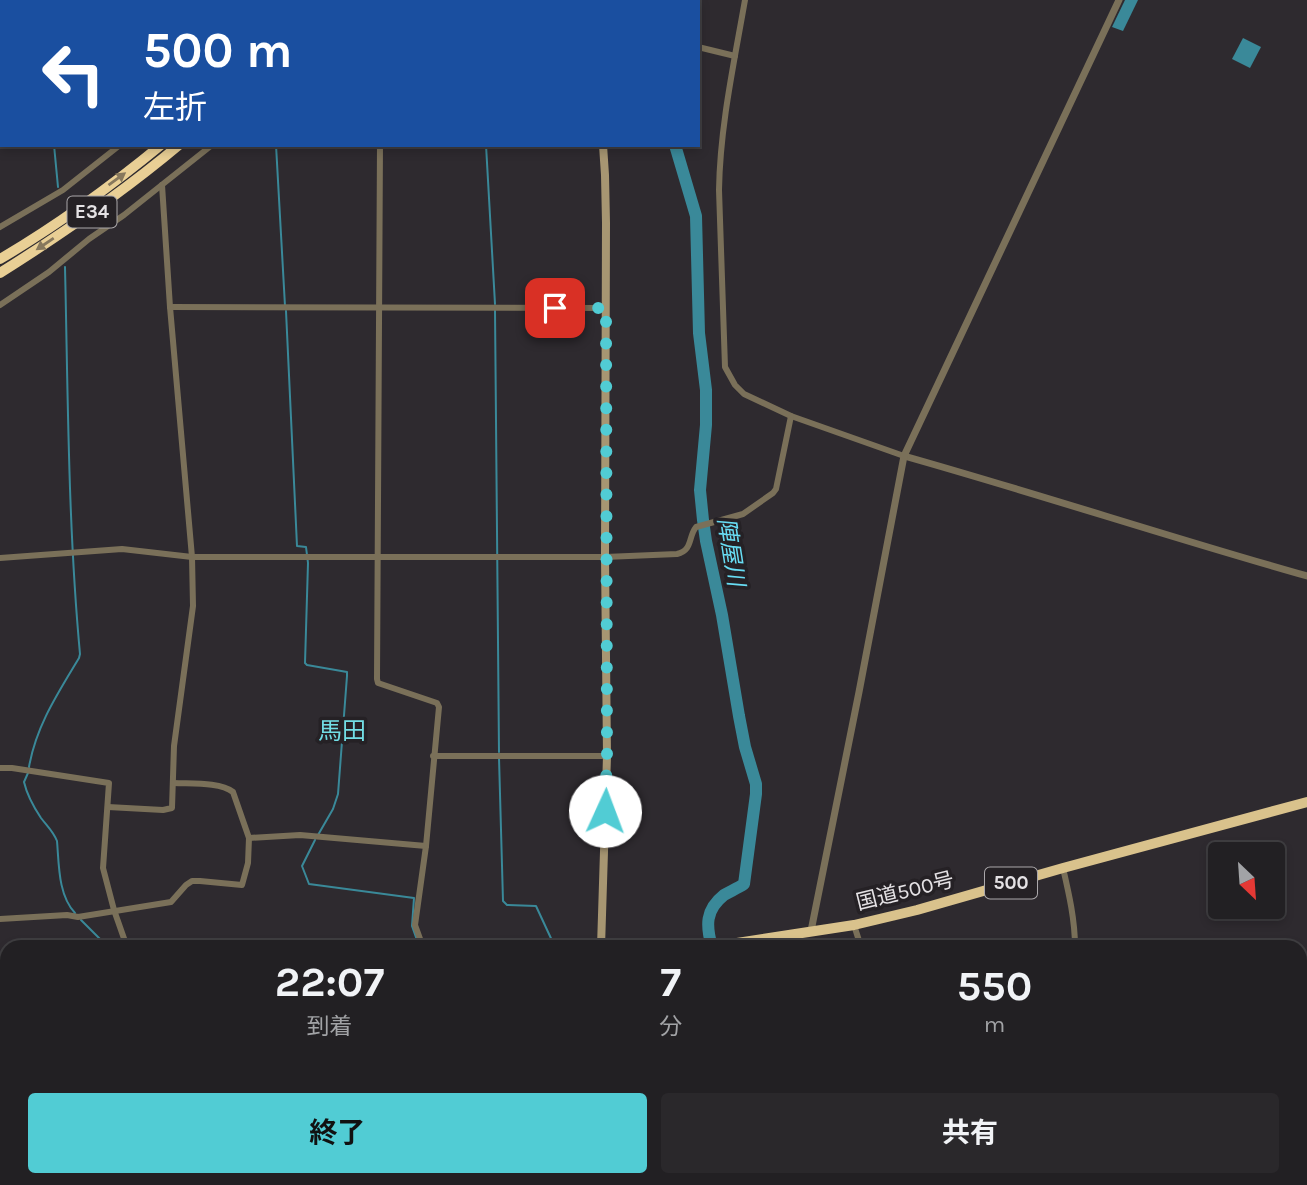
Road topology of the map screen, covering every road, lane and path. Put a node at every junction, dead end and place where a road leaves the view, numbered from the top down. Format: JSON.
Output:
{"nodes":[{"id":1,"x":745,"y":0,"type":"edge"},
{"id":2,"x":1119,"y":0,"type":"edge"},
{"id":3,"x":700,"y":47,"type":"edge"},
{"id":4,"x":735,"y":56,"type":"junction"},
{"id":5,"x":117,"y":147,"type":"edge"},
{"id":6,"x":158,"y":147,"type":"edge"},
{"id":7,"x":177,"y":147,"type":"edge"},
{"id":8,"x":207,"y":147,"type":"edge"},
{"id":9,"x":380,"y":147,"type":"edge"},
{"id":10,"x":603,"y":147,"type":"edge"},
{"id":11,"x":162,"y":185,"type":"junction"},
{"id":12,"x":0,"y":227,"type":"edge"},
{"id":13,"x":0,"y":259,"type":"edge"},
{"id":14,"x":0,"y":272,"type":"edge"},
{"id":15,"x":0,"y":304,"type":"edge"},
{"id":16,"x":170,"y":307,"type":"junction"},
{"id":17,"x":378,"y":308,"type":"junction"},
{"id":18,"x":606,"y":308,"type":"junction"},
{"id":19,"x":791,"y":416,"type":"junction"},
{"id":20,"x":904,"y":456,"type":"junction"},
{"id":21,"x":192,"y":557,"type":"junction"},
{"id":22,"x":605,"y":557,"type":"junction"},
{"id":23,"x":0,"y":558,"type":"edge"},
{"id":24,"x":377,"y":558,"type":"junction"},
{"id":25,"x":1307,"y":576,"type":"edge"},
{"id":26,"x":433,"y":756,"type":"junction"},
{"id":27,"x":607,"y":756,"type":"junction"},
{"id":28,"x":0,"y":768,"type":"edge"},
{"id":29,"x":174,"y":783,"type":"junction"},
{"id":30,"x":1307,"y":802,"type":"edge"},
{"id":31,"x":108,"y":807,"type":"junction"},
{"id":32,"x":249,"y":838,"type":"junction"},
{"id":33,"x":426,"y":846,"type":"junction"},
{"id":34,"x":1062,"y":868,"type":"junction"},
{"id":35,"x":114,"y":910,"type":"junction"},
{"id":36,"x":0,"y":919,"type":"edge"},
{"id":37,"x":854,"y":925,"type":"junction"},
{"id":38,"x":811,"y":932,"type":"junction"},
{"id":39,"x":125,"y":940,"type":"edge"},
{"id":40,"x":420,"y":940,"type":"edge"},
{"id":41,"x":601,"y":940,"type":"edge"},
{"id":42,"x":758,"y":940,"type":"edge"},
{"id":43,"x":859,"y":940,"type":"edge"},
{"id":44,"x":1075,"y":940,"type":"edge"}],
"edges":[{"from":1,"to":4,"type":"street"},
{"from":2,"to":20,"type":"street"},
{"from":3,"to":4,"type":"street"},
{"from":4,"to":19,"type":"street"},
{"from":5,"to":12,"type":"street"},
{"from":13,"to":6,"type":"highway","number":"E34","one_way":true},
{"from":7,"to":14,"type":"highway","number":"E34","one_way":true},
{"from":8,"to":11,"type":"street"},
{"from":9,"to":17,"type":"street"},
{"from":10,"to":18,"type":"main road"},
{"from":11,"to":15,"type":"street"},
{"from":11,"to":16,"type":"street"},
{"from":16,"to":17,"type":"street"},
{"from":16,"to":21,"type":"street"},
{"from":17,"to":18,"type":"street"},
{"from":17,"to":24,"type":"street"},
{"from":18,"to":22,"type":"main road"},
{"from":19,"to":20,"type":"street"},
{"from":19,"to":22,"type":"street"},
{"from":20,"to":25,"type":"street"},
{"from":20,"to":38,"type":"street"},
{"from":21,"to":23,"type":"street"},
{"from":21,"to":24,"type":"street"},
{"from":21,"to":29,"type":"street"},
{"from":22,"to":24,"type":"street"},
{"from":22,"to":27,"type":"main road"},
{"from":24,"to":26,"type":"street"},
{"from":26,"to":27,"type":"street"},
{"from":26,"to":33,"type":"street"},
{"from":27,"to":41,"type":"main road"},
{"from":28,"to":31,"type":"street"},
{"from":29,"to":31,"type":"street"},
{"from":29,"to":32,"type":"street"},
{"from":30,"to":34,"type":"highway","name":"国道500号","number":"500"},
{"from":31,"to":35,"type":"street"},
{"from":32,"to":33,"type":"street"},
{"from":32,"to":35,"type":"street"},
{"from":33,"to":40,"type":"street"},
{"from":34,"to":37,"type":"highway","name":"国道500号","number":"500"},
{"from":34,"to":44,"type":"street"},
{"from":35,"to":36,"type":"street"},
{"from":35,"to":39,"type":"street"},
{"from":37,"to":38,"type":"highway","name":"国道500号","number":"500"},
{"from":37,"to":43,"type":"street"},
{"from":38,"to":42,"type":"highway","name":"国道500号","number":"500"}]}
